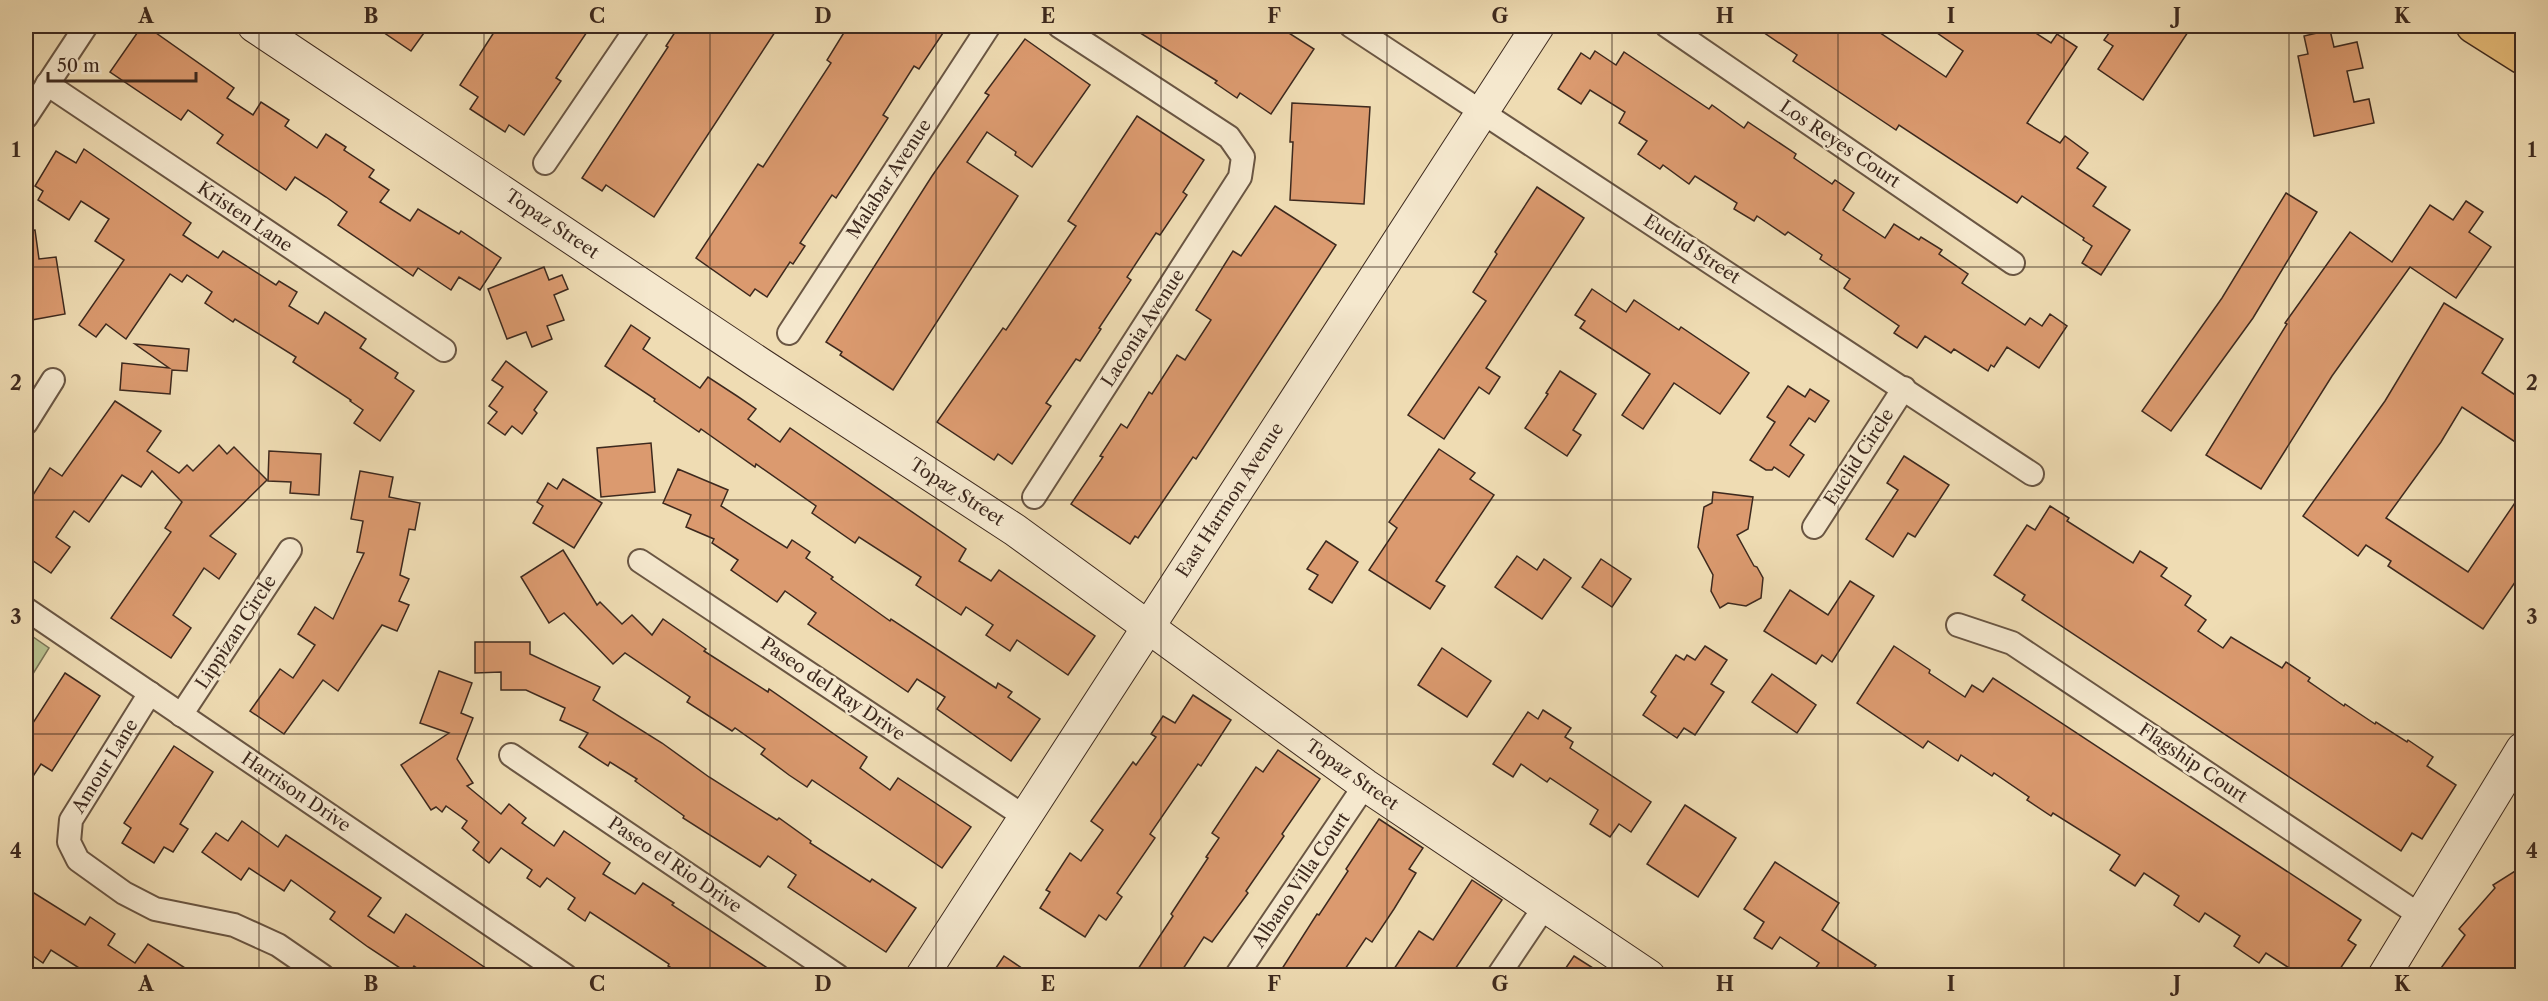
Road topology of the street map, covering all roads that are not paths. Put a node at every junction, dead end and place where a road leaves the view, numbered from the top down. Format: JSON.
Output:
{"nodes":[{"id":1,"x":86,"y":26,"type":"edge"},
{"id":2,"x":254,"y":26,"type":"edge"},
{"id":3,"x":638,"y":26,"type":"edge"},
{"id":4,"x":989,"y":26,"type":"edge"},
{"id":5,"x":1059,"y":26,"type":"edge"},
{"id":6,"x":1351,"y":26,"type":"edge"},
{"id":7,"x":1538,"y":26,"type":"edge"},
{"id":8,"x":1667,"y":26,"type":"edge"},
{"id":9,"x":2474,"y":26,"type":"edge"},
{"id":10,"x":2523,"y":57,"type":"edge"},
{"id":11,"x":47,"y":84,"type":"junction"},
{"id":12,"x":1483,"y":111,"type":"junction"},
{"id":13,"x":26,"y":117,"type":"edge"},
{"id":14,"x":545,"y":163,"type":"dead end"},
{"id":15,"x":2013,"y":263,"type":"dead end"},
{"id":16,"x":789,"y":333,"type":"dead end"},
{"id":17,"x":444,"y":350,"type":"dead end"},
{"id":18,"x":53,"y":380,"type":"dead end"},
{"id":19,"x":1904,"y":388,"type":"junction"},
{"id":20,"x":26,"y":423,"type":"edge"},
{"id":21,"x":2032,"y":474,"type":"dead end"},
{"id":22,"x":1034,"y":497,"type":"dead end"},
{"id":23,"x":1814,"y":527,"type":"dead end"},
{"id":24,"x":290,"y":550,"type":"dead end"},
{"id":25,"x":640,"y":561,"type":"dead end"},
{"id":26,"x":26,"y":609,"type":"edge"},
{"id":27,"x":1958,"y":625,"type":"dead end"},
{"id":28,"x":1148,"y":627,"type":"junction"},
{"id":29,"x":150,"y":693,"type":"junction"},
{"id":30,"x":181,"y":715,"type":"junction"},
{"id":31,"x":2523,"y":748,"type":"edge"},
{"id":32,"x":511,"y":755,"type":"dead end"},
{"id":33,"x":1365,"y":785,"type":"junction"},
{"id":34,"x":1025,"y":817,"type":"junction"},
{"id":35,"x":1545,"y":906,"type":"junction"},
{"id":36,"x":2421,"y":916,"type":"junction"},
{"id":37,"x":323,"y":975,"type":"edge"},
{"id":38,"x":566,"y":975,"type":"edge"},
{"id":39,"x":838,"y":975,"type":"edge"},
{"id":40,"x":922,"y":975,"type":"edge"},
{"id":41,"x":1236,"y":975,"type":"edge"},
{"id":42,"x":1498,"y":975,"type":"edge"},
{"id":43,"x":1648,"y":975,"type":"edge"},
{"id":44,"x":2384,"y":975,"type":"edge"}],
"edges":[{"from":1,"to":11,"type":"street"},
{"from":2,"to":28,"type":"street","name":"Topaz Street"},
{"from":3,"to":14,"type":"street"},
{"from":4,"to":16,"type":"street","name":"Malabar Avenue"},
{"from":5,"to":22,"type":"street","name":"Laconia Avenue"},
{"from":6,"to":12,"type":"street","name":"Euclid Street"},
{"from":7,"to":12,"type":"street","name":"East Harmon Avenue"},
{"from":8,"to":15,"type":"street","name":"Los Reyes Court"},
{"from":9,"to":10,"type":"main road"},
{"from":11,"to":13,"type":"street"},
{"from":11,"to":17,"type":"street","name":"Kristen Lane"},
{"from":12,"to":19,"type":"street","name":"Euclid Street"},
{"from":12,"to":28,"type":"street","name":"East Harmon Avenue"},
{"from":18,"to":20,"type":"street"},
{"from":19,"to":21,"type":"street","name":"Euclid Street"},
{"from":19,"to":23,"type":"street","name":"Euclid Circle"},
{"from":24,"to":30,"type":"street","name":"Lippizan Circle"},
{"from":25,"to":34,"type":"street","name":"Paseo del Ray Drive"},
{"from":26,"to":29,"type":"street","name":"Harrison Drive"},
{"from":27,"to":36,"type":"street","name":"Flagship Court"},
{"from":28,"to":33,"type":"street","name":"Topaz Street"},
{"from":28,"to":34,"type":"street","name":"East Harmon Avenue"},
{"from":29,"to":30,"type":"street","name":"Harrison Drive"},
{"from":29,"to":37,"type":"street","name":"Amour Lane"},
{"from":30,"to":38,"type":"street","name":"Harrison Drive"},
{"from":31,"to":36,"type":"street"},
{"from":32,"to":39,"type":"street","name":"Paseo el Rio Drive"},
{"from":33,"to":35,"type":"street","name":"Topaz Street"},
{"from":33,"to":41,"type":"street","name":"Albano Villa Court"},
{"from":34,"to":40,"type":"street","name":"East Harmon Avenue"},
{"from":35,"to":42,"type":"street"},
{"from":35,"to":43,"type":"street","name":"Topaz Street"},
{"from":36,"to":44,"type":"street"}]}
